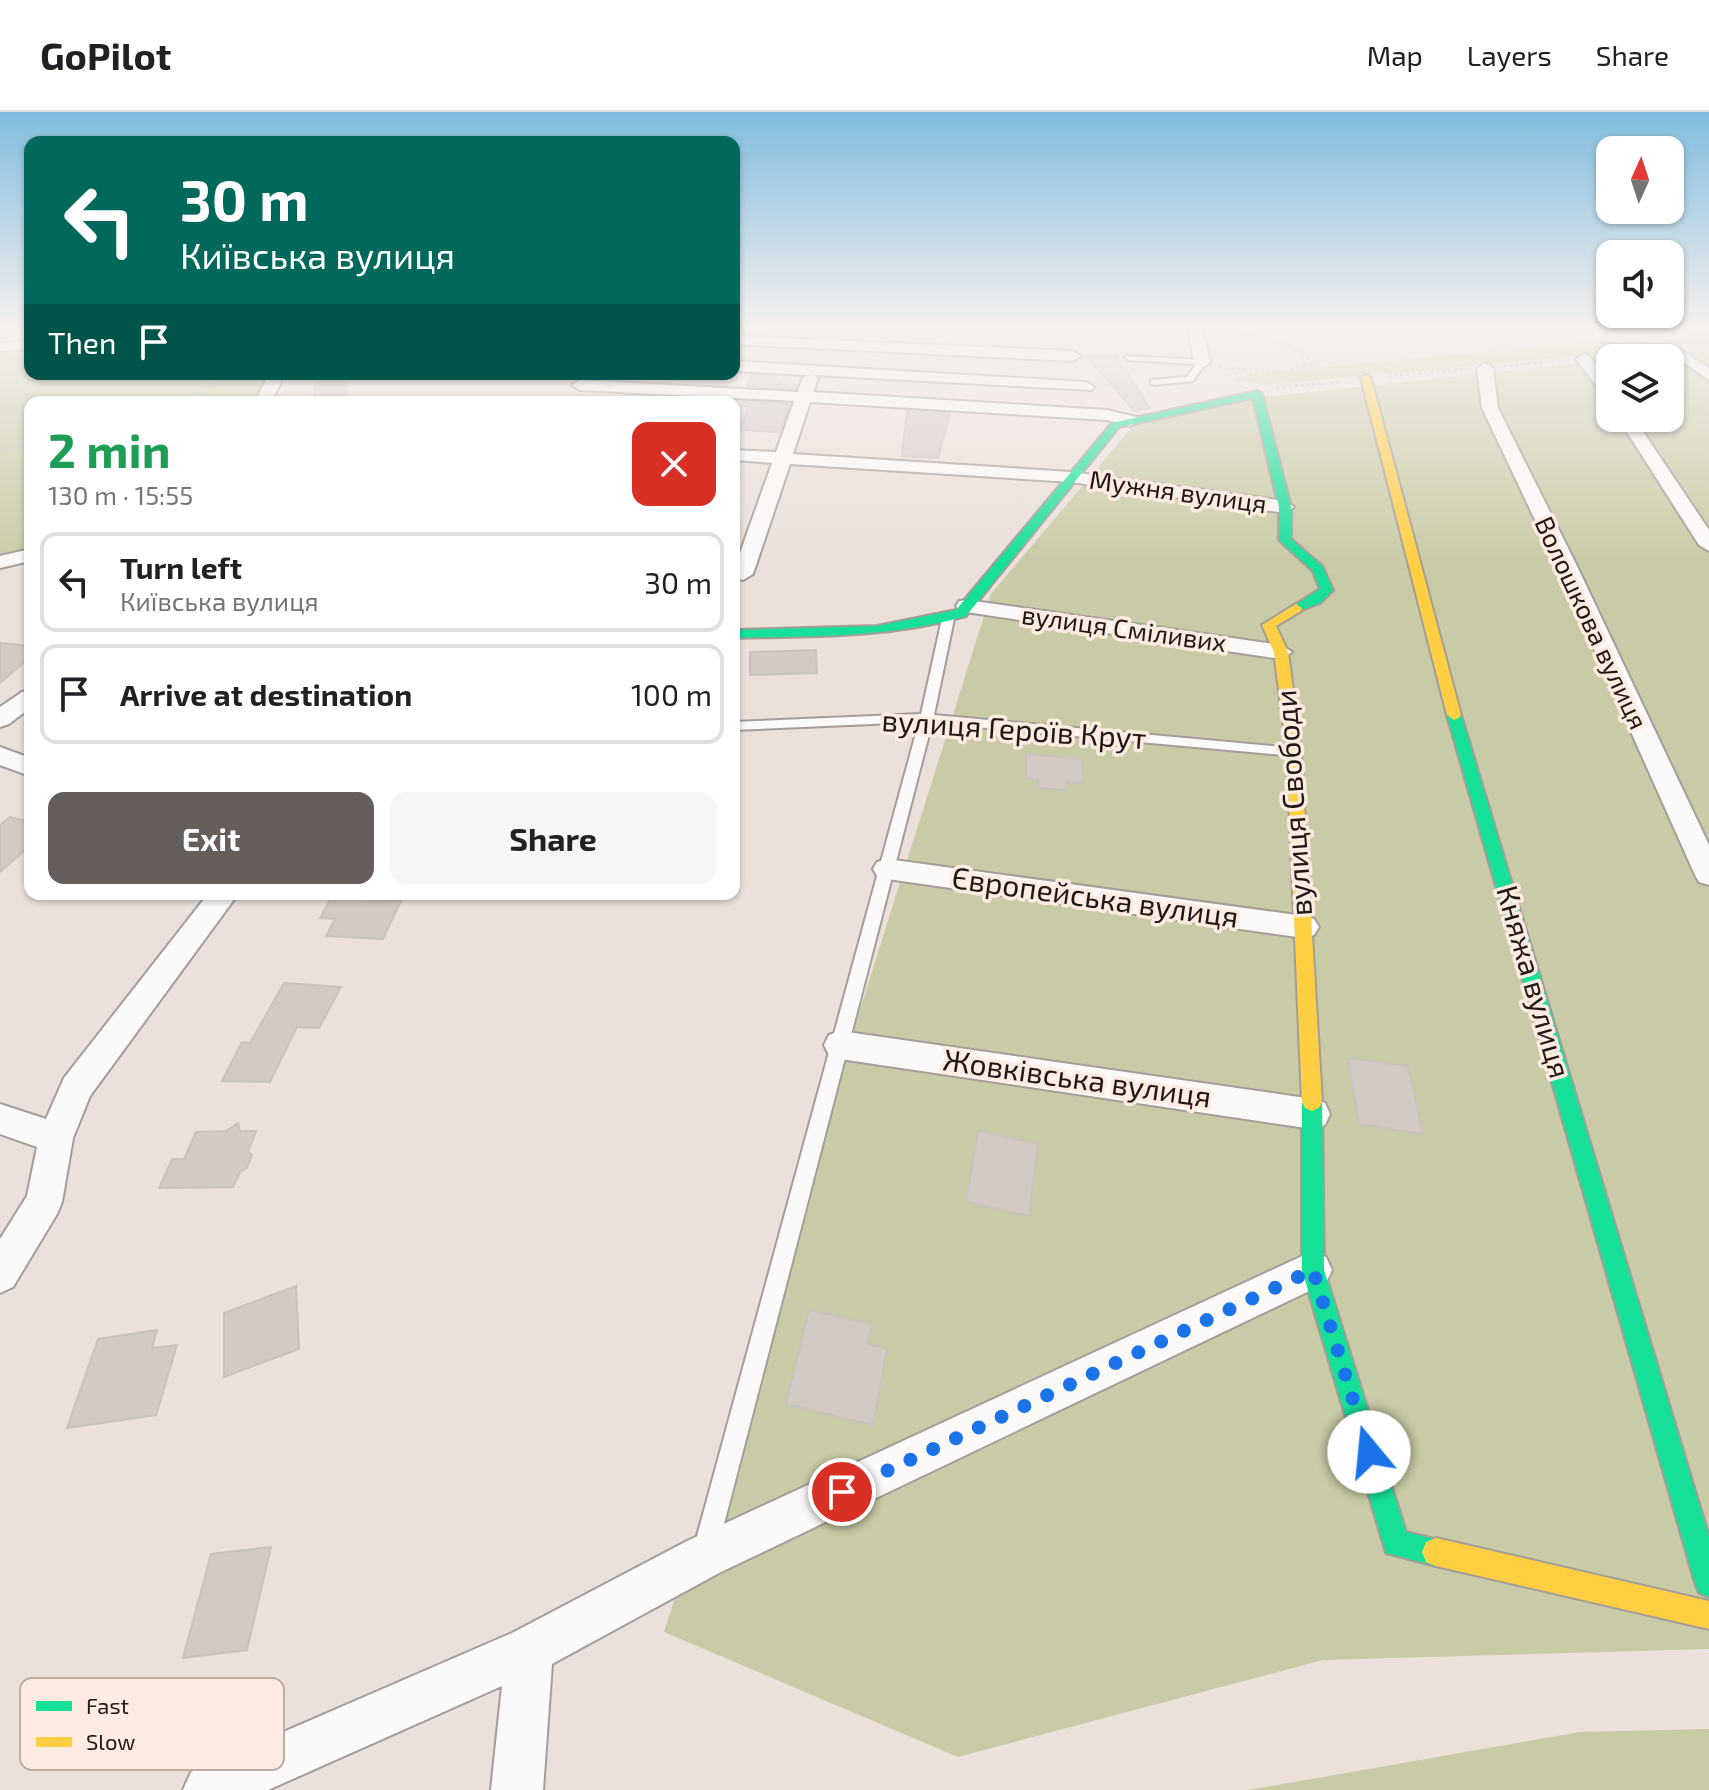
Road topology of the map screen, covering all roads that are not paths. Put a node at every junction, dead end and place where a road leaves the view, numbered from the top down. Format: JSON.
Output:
{"nodes":[{"id":1,"x":801,"y":405,"type":"edge"},
{"id":2,"x":953,"y":405,"type":"edge"},
{"id":3,"x":1204,"y":405,"type":"edge"},
{"id":4,"x":1260,"y":405,"type":"edge"},
{"id":5,"x":1373,"y":405,"type":"edge"},
{"id":6,"x":1490,"y":405,"type":"edge"},
{"id":7,"x":1130,"y":421,"type":"junction"},
{"id":8,"x":1635,"y":432,"type":"edge"},
{"id":9,"x":740,"y":455,"type":"edge"},
{"id":10,"x":785,"y":457,"type":"junction"},
{"id":11,"x":1071,"y":477,"type":"junction"},
{"id":12,"x":1285,"y":507,"type":"junction"},
{"id":13,"x":1709,"y":545,"type":"edge"},
{"id":14,"x":24,"y":556,"type":"edge"},
{"id":15,"x":0,"y":562,"type":"edge"},
{"id":16,"x":743,"y":574,"type":"dead end"},
{"id":17,"x":958,"y":612,"type":"junction"},
{"id":18,"x":740,"y":634,"type":"edge"},
{"id":19,"x":1281,"y":652,"type":"junction"},
{"id":20,"x":24,"y":701,"type":"edge"},
{"id":21,"x":927,"y":718,"type":"junction"},
{"id":22,"x":0,"y":719,"type":"edge"},
{"id":23,"x":740,"y":726,"type":"edge"},
{"id":24,"x":1294,"y":752,"type":"junction"},
{"id":25,"x":0,"y":755,"type":"edge"},
{"id":26,"x":24,"y":765,"type":"edge"},
{"id":27,"x":887,"y":869,"type":"junction"},
{"id":28,"x":1709,"y":875,"type":"edge"},
{"id":29,"x":219,"y":900,"type":"edge"},
{"id":30,"x":1304,"y":927,"type":"junction"},
{"id":31,"x":840,"y":1045,"type":"junction"},
{"id":32,"x":1313,"y":1114,"type":"junction"},
{"id":33,"x":0,"y":1119,"type":"edge"},
{"id":34,"x":56,"y":1138,"type":"junction"},
{"id":35,"x":1313,"y":1270,"type":"junction"},
{"id":36,"x":0,"y":1274,"type":"edge"},
{"id":37,"x":703,"y":1557,"type":"junction"},
{"id":38,"x":1709,"y":1583,"type":"edge"},
{"id":39,"x":1709,"y":1615,"type":"edge"},
{"id":40,"x":529,"y":1650,"type":"junction"},
{"id":41,"x":284,"y":1757,"type":"edge"},
{"id":42,"x":255,"y":1770,"type":"edge"},
{"id":43,"x":209,"y":1790,"type":"edge"},
{"id":44,"x":517,"y":1790,"type":"edge"}],
"edges":[{"from":1,"to":10,"type":"street"},
{"from":2,"to":7,"type":"street"},
{"from":3,"to":7,"type":"street","name":"вулиця Свободи"},
{"from":4,"to":12,"type":"street","name":"вулиця Свободи"},
{"from":5,"to":38,"type":"street","name":"Княжа вулиця"},
{"from":6,"to":28,"type":"street","name":"Волошкова вулиця"},
{"from":7,"to":11,"type":"street"},
{"from":8,"to":13,"type":"street"},
{"from":9,"to":10,"type":"street","name":"Мужня вулиця"},
{"from":10,"to":11,"type":"street","name":"Мужня вулиця"},
{"from":10,"to":16,"type":"street"},
{"from":11,"to":12,"type":"street","name":"Мужня вулиця"},
{"from":11,"to":17,"type":"street"},
{"from":12,"to":19,"type":"street","name":"вулиця Свободи"},
{"from":14,"to":15,"type":"street"},
{"from":17,"to":18,"type":"street"},
{"from":17,"to":19,"type":"street","name":"вулиця Сміливих"},
{"from":17,"to":21,"type":"lane"},
{"from":19,"to":24,"type":"street","name":"вулиця Свободи"},
{"from":20,"to":22,"type":"street"},
{"from":21,"to":23,"type":"lane","name":"вулиця Героїв Крут"},
{"from":21,"to":24,"type":"lane","name":"вулиця Героїв Крут"},
{"from":21,"to":27,"type":"lane"},
{"from":24,"to":30,"type":"street","name":"вулиця Свободи"},
{"from":25,"to":26,"type":"street"},
{"from":27,"to":30,"type":"street","name":"Європейська вулиця"},
{"from":27,"to":31,"type":"lane"},
{"from":29,"to":34,"type":"street"},
{"from":30,"to":32,"type":"street","name":"вулиця Свободи"},
{"from":31,"to":32,"type":"street","name":"Жовківська вулиця"},
{"from":31,"to":37,"type":"lane"},
{"from":32,"to":35,"type":"street","name":"вулиця Свободи"},
{"from":33,"to":34,"type":"street"},
{"from":34,"to":36,"type":"street"},
{"from":35,"to":37,"type":"street"},
{"from":35,"to":39,"type":"street","name":"вулиця Свободи"},
{"from":37,"to":40,"type":"street"},
{"from":40,"to":41,"type":"street"},
{"from":40,"to":44,"type":"street"},
{"from":42,"to":43,"type":"street"}]}
